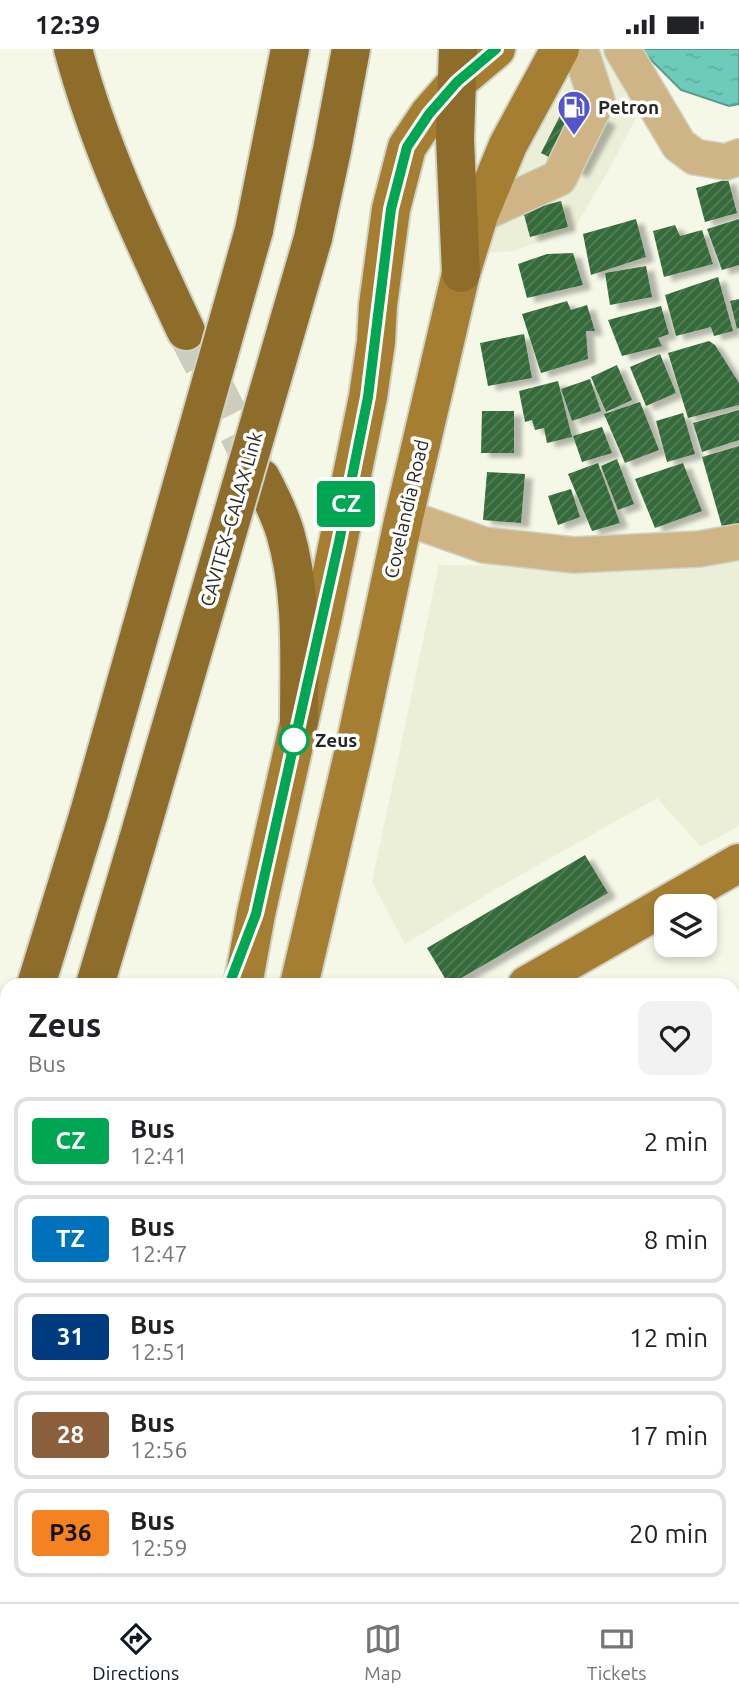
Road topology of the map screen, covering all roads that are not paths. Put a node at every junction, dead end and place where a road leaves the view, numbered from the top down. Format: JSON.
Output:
{"nodes":[{"id":1,"x":73,"y":49,"type":"edge"},
{"id":2,"x":290,"y":49,"type":"edge"},
{"id":3,"x":351,"y":49,"type":"edge"},
{"id":4,"x":496,"y":49,"type":"edge"},
{"id":5,"x":560,"y":49,"type":"edge"},
{"id":6,"x":580,"y":49,"type":"edge"},
{"id":7,"x":622,"y":49,"type":"edge"},
{"id":8,"x":458,"y":65,"type":"edge"},
{"id":9,"x":739,"y":157,"type":"edge"},
{"id":10,"x":479,"y":215,"type":"junction"},
{"id":11,"x":461,"y":273,"type":"junction"},
{"id":12,"x":186,"y":331,"type":"tunnel mouth"},
{"id":13,"x":261,"y":478,"type":"tunnel mouth"},
{"id":14,"x":404,"y":516,"type":"junction"},
{"id":15,"x":739,"y":542,"type":"edge"},
{"id":16,"x":299,"y":720,"type":"junction"},
{"id":17,"x":739,"y":863,"type":"edge"},
{"id":18,"x":256,"y":914,"type":"junction"},
{"id":19,"x":38,"y":978,"type":"edge"},
{"id":20,"x":97,"y":978,"type":"edge"},
{"id":21,"x":232,"y":978,"type":"edge"},
{"id":22,"x":244,"y":978,"type":"edge"},
{"id":23,"x":301,"y":978,"type":"edge"},
{"id":24,"x":539,"y":978,"type":"edge"}],
"edges":[{"from":1,"to":12,"type":"highway"},
{"from":2,"to":19,"type":"highway","bridge":true},
{"from":3,"to":20,"type":"highway","name":"CAVITEX–CALAX Link","bridge":true},
{"from":4,"to":8,"type":"main road"},
{"from":5,"to":10,"type":"main road","name":"Covelandia Road"},
{"from":6,"to":10,"type":"street"},
{"from":7,"to":9,"type":"street"},
{"from":8,"to":11,"type":"highway"},
{"from":8,"to":16,"type":"main road"},
{"from":10,"to":11,"type":"main road","name":"Covelandia Road"},
{"from":11,"to":14,"type":"main road","name":"Covelandia Road"},
{"from":13,"to":16,"type":"highway"},
{"from":14,"to":15,"type":"street"},
{"from":14,"to":23,"type":"main road","name":"Covelandia Road"},
{"from":16,"to":18,"type":"main road"},
{"from":17,"to":24,"type":"main road"},
{"from":18,"to":21,"type":"main road"},
{"from":18,"to":22,"type":"main road"}]}
